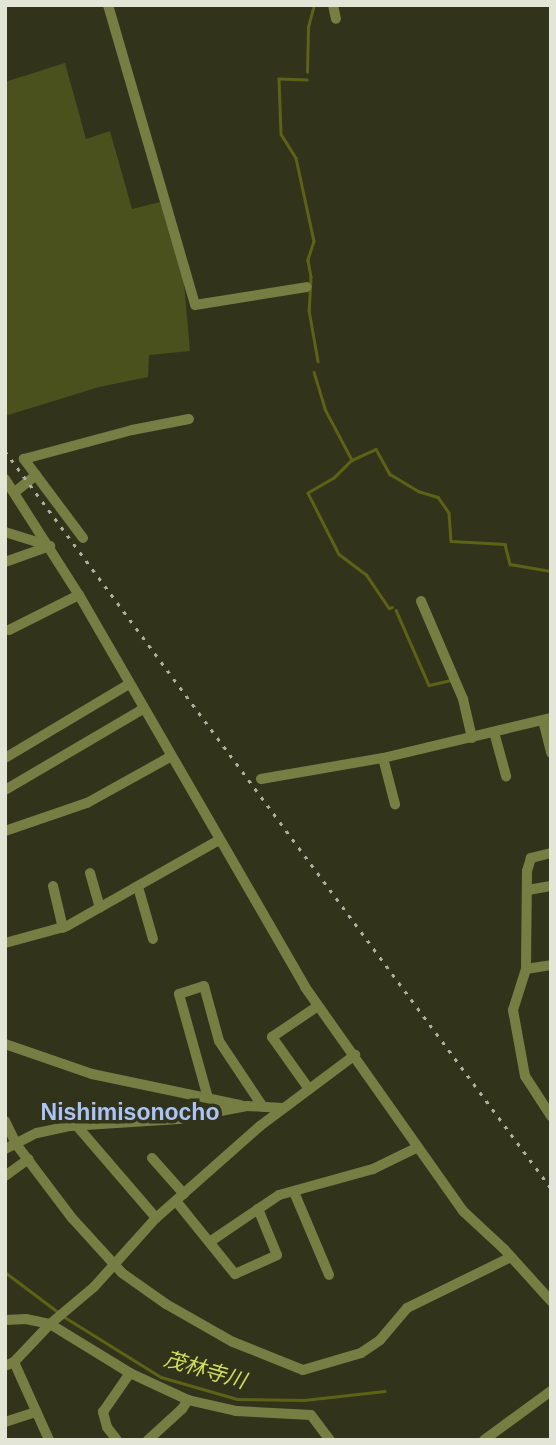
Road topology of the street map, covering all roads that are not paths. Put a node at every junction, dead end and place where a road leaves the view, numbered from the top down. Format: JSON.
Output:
{"nodes":[{"id":1,"x":107,"y":5,"type":"edge"},
{"id":2,"x":333,"y":5,"type":"edge"},
{"id":3,"x":336,"y":19,"type":"dead end"},
{"id":4,"x":307,"y":287,"type":"dead end"},
{"id":5,"x":189,"y":419,"type":"dead end"},
{"id":6,"x":36,"y":475,"type":"junction"},
{"id":7,"x":5,"y":479,"type":"edge"},
{"id":8,"x":15,"y":492,"type":"junction"},
{"id":9,"x":5,"y":532,"type":"edge"},
{"id":10,"x":83,"y":538,"type":"dead end"},
{"id":11,"x":50,"y":546,"type":"junction"},
{"id":12,"x":5,"y":562,"type":"edge"},
{"id":13,"x":79,"y":595,"type":"junction"},
{"id":14,"x":421,"y":601,"type":"dead end"},
{"id":15,"x":9,"y":630,"type":"dead end"},
{"id":16,"x":129,"y":684,"type":"junction"},
{"id":17,"x":143,"y":709,"type":"junction"},
{"id":18,"x":547,"y":719,"type":"edge"},
{"id":19,"x":494,"y":732,"type":"junction"},
{"id":20,"x":472,"y":738,"type":"junction"},
{"id":21,"x":551,"y":753,"type":"edge"},
{"id":22,"x":170,"y":757,"type":"junction"},
{"id":23,"x":5,"y":758,"type":"edge"},
{"id":24,"x":383,"y":758,"type":"junction"},
{"id":25,"x":506,"y":776,"type":"dead end"},
{"id":26,"x":261,"y":779,"type":"dead end"},
{"id":27,"x":5,"y":790,"type":"edge"},
{"id":28,"x":395,"y":804,"type":"dead end"},
{"id":29,"x":5,"y":831,"type":"edge"},
{"id":30,"x":219,"y":840,"type":"junction"},
{"id":31,"x":551,"y":853,"type":"edge"},
{"id":32,"x":90,"y":873,"type":"dead end"},
{"id":33,"x":53,"y":886,"type":"dead end"},
{"id":34,"x":551,"y":886,"type":"edge"},
{"id":35,"x":138,"y":887,"type":"junction"},
{"id":36,"x":528,"y":890,"type":"junction"},
{"id":37,"x":100,"y":908,"type":"junction"},
{"id":38,"x":63,"y":928,"type":"junction"},
{"id":39,"x":153,"y":939,"type":"dead end"},
{"id":40,"x":5,"y":943,"type":"edge"},
{"id":41,"x":551,"y":965,"type":"edge"},
{"id":42,"x":526,"y":970,"type":"junction"},
{"id":43,"x":318,"y":1006,"type":"junction"},
{"id":44,"x":5,"y":1044,"type":"edge"},
{"id":45,"x":355,"y":1055,"type":"junction"},
{"id":46,"x":309,"y":1089,"type":"junction"},
{"id":47,"x":208,"y":1098,"type":"junction"},
{"id":48,"x":247,"y":1106,"type":"junction"},
{"id":49,"x":263,"y":1107,"type":"junction"},
{"id":50,"x":283,"y":1108,"type":"junction"},
{"id":51,"x":551,"y":1116,"type":"edge"},
{"id":52,"x":5,"y":1121,"type":"edge"},
{"id":53,"x":77,"y":1126,"type":"junction"},
{"id":54,"x":16,"y":1144,"type":"junction"},
{"id":55,"x":416,"y":1148,"type":"junction"},
{"id":56,"x":5,"y":1150,"type":"edge"},
{"id":57,"x":28,"y":1158,"type":"junction"},
{"id":58,"x":152,"y":1158,"type":"dead end"},
{"id":59,"x":5,"y":1176,"type":"edge"},
{"id":60,"x":294,"y":1192,"type":"junction"},
{"id":61,"x":180,"y":1197,"type":"junction"},
{"id":62,"x":258,"y":1209,"type":"junction"},
{"id":63,"x":156,"y":1218,"type":"junction"},
{"id":64,"x":211,"y":1241,"type":"junction"},
{"id":65,"x":511,"y":1257,"type":"junction"},
{"id":66,"x":114,"y":1264,"type":"junction"},
{"id":67,"x":329,"y":1275,"type":"dead end"},
{"id":68,"x":551,"y":1301,"type":"edge"},
{"id":69,"x":5,"y":1320,"type":"edge"},
{"id":70,"x":53,"y":1322,"type":"junction"},
{"id":71,"x":9,"y":1364,"type":"edge"},
{"id":72,"x":130,"y":1373,"type":"junction"},
{"id":73,"x":551,"y":1391,"type":"edge"},
{"id":74,"x":188,"y":1400,"type":"junction"},
{"id":75,"x":36,"y":1412,"type":"junction"},
{"id":76,"x":5,"y":1422,"type":"edge"},
{"id":77,"x":49,"y":1440,"type":"edge"},
{"id":78,"x":117,"y":1440,"type":"edge"},
{"id":79,"x":148,"y":1440,"type":"edge"},
{"id":80,"x":330,"y":1440,"type":"edge"},
{"id":81,"x":484,"y":1440,"type":"edge"}],
"edges":[{"from":1,"to":4,"type":"street"},
{"from":2,"to":3,"type":"street"},
{"from":5,"to":6,"type":"street"},
{"from":6,"to":8,"type":"street"},
{"from":6,"to":10,"type":"street"},
{"from":7,"to":8,"type":"street"},
{"from":8,"to":11,"type":"street"},
{"from":9,"to":11,"type":"street"},
{"from":11,"to":12,"type":"street"},
{"from":11,"to":13,"type":"street"},
{"from":13,"to":15,"type":"street"},
{"from":13,"to":16,"type":"street"},
{"from":14,"to":20,"type":"street"},
{"from":16,"to":17,"type":"street"},
{"from":16,"to":23,"type":"street"},
{"from":17,"to":22,"type":"street"},
{"from":17,"to":27,"type":"street"},
{"from":18,"to":19,"type":"street"},
{"from":18,"to":21,"type":"street"},
{"from":19,"to":20,"type":"street"},
{"from":19,"to":25,"type":"street"},
{"from":20,"to":24,"type":"street"},
{"from":22,"to":29,"type":"street"},
{"from":22,"to":30,"type":"street"},
{"from":24,"to":26,"type":"street"},
{"from":24,"to":28,"type":"street"},
{"from":30,"to":35,"type":"street"},
{"from":30,"to":43,"type":"street"},
{"from":31,"to":36,"type":"street"},
{"from":32,"to":37,"type":"street"},
{"from":33,"to":38,"type":"street"},
{"from":34,"to":36,"type":"street"},
{"from":35,"to":37,"type":"street"},
{"from":35,"to":39,"type":"street"},
{"from":36,"to":42,"type":"street"},
{"from":37,"to":38,"type":"street"},
{"from":38,"to":40,"type":"street"},
{"from":41,"to":42,"type":"street"},
{"from":42,"to":51,"type":"street"},
{"from":43,"to":45,"type":"street"},
{"from":43,"to":46,"type":"street"},
{"from":44,"to":47,"type":"street"},
{"from":45,"to":46,"type":"street"},
{"from":45,"to":55,"type":"street"},
{"from":46,"to":50,"type":"street"},
{"from":47,"to":48,"type":"street"},
{"from":47,"to":49,"type":"street"},
{"from":48,"to":49,"type":"street"},
{"from":48,"to":53,"type":"street"},
{"from":49,"to":50,"type":"street"},
{"from":50,"to":61,"type":"street"},
{"from":52,"to":54,"type":"street"},
{"from":53,"to":54,"type":"street"},
{"from":53,"to":63,"type":"street"},
{"from":54,"to":56,"type":"street"},
{"from":54,"to":57,"type":"street"},
{"from":55,"to":60,"type":"street"},
{"from":55,"to":65,"type":"street"},
{"from":57,"to":59,"type":"street"},
{"from":57,"to":66,"type":"street"},
{"from":58,"to":61,"type":"street"},
{"from":60,"to":62,"type":"street"},
{"from":60,"to":67,"type":"street"},
{"from":61,"to":63,"type":"street"},
{"from":61,"to":64,"type":"street"},
{"from":62,"to":64,"type":"street"},
{"from":62,"to":64,"type":"street"},
{"from":63,"to":66,"type":"street"},
{"from":65,"to":66,"type":"street"},
{"from":65,"to":68,"type":"street"},
{"from":66,"to":70,"type":"street"},
{"from":69,"to":70,"type":"street"},
{"from":70,"to":71,"type":"street"},
{"from":70,"to":72,"type":"street"},
{"from":71,"to":75,"type":"street"},
{"from":72,"to":74,"type":"street"},
{"from":72,"to":78,"type":"street"},
{"from":73,"to":81,"type":"street"},
{"from":74,"to":79,"type":"street"},
{"from":74,"to":80,"type":"street"},
{"from":75,"to":76,"type":"street"},
{"from":75,"to":77,"type":"street"}]}
